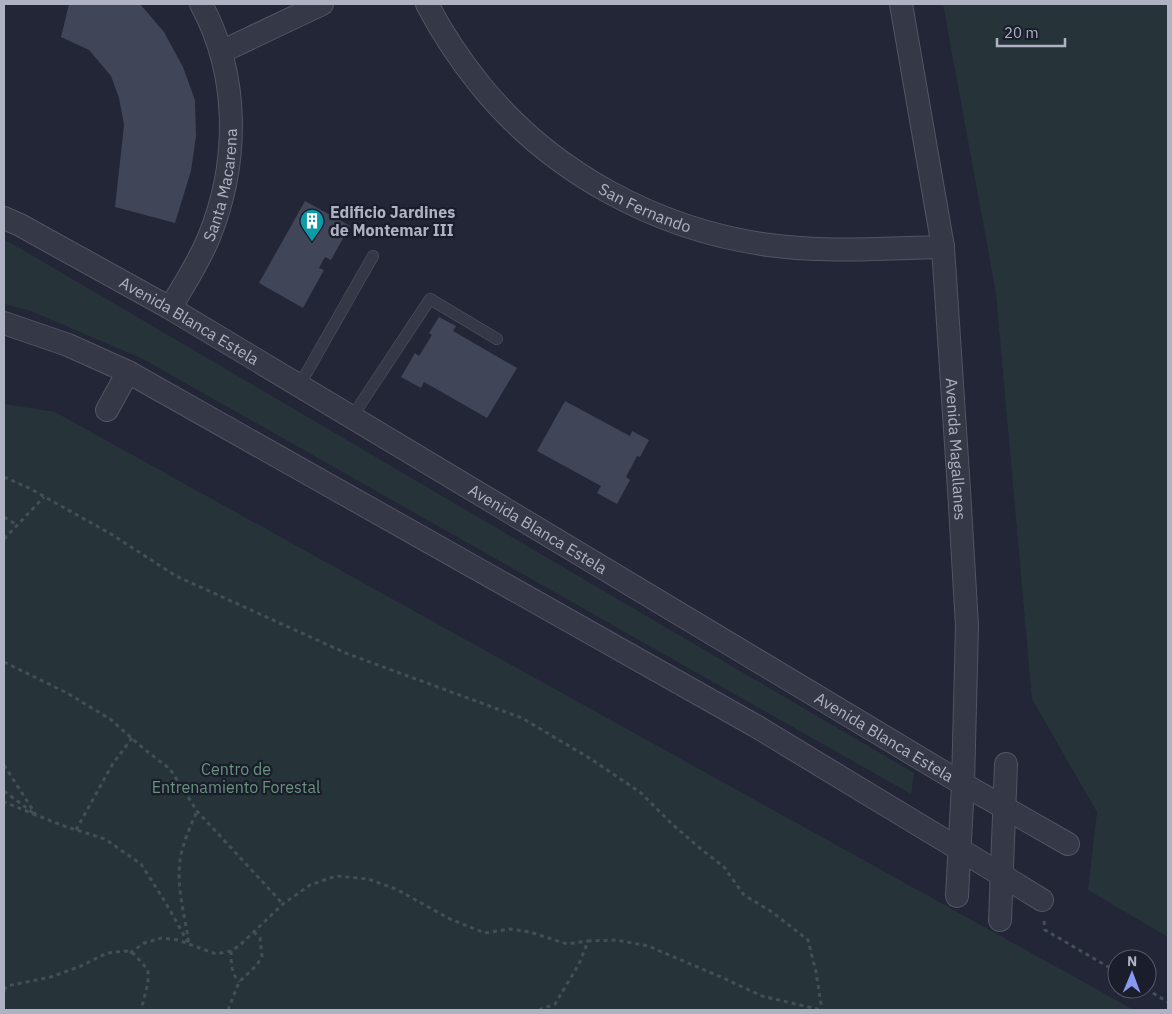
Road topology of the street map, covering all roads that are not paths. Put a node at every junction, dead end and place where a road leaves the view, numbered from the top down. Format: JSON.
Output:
{"nodes":[{"id":1,"x":201,"y":4,"type":"edge"},
{"id":2,"x":322,"y":4,"type":"edge"},
{"id":3,"x":427,"y":4,"type":"edge"},
{"id":4,"x":901,"y":4,"type":"edge"},
{"id":5,"x":220,"y":52,"type":"junction"},
{"id":6,"x":4,"y":218,"type":"edge"},
{"id":7,"x":943,"y":246,"type":"junction"},
{"id":8,"x":373,"y":256,"type":"dead end"},
{"id":9,"x":170,"y":308,"type":"junction"},
{"id":10,"x":4,"y":323,"type":"edge"},
{"id":11,"x":497,"y":339,"type":"dead end"},
{"id":12,"x":128,"y":372,"type":"junction"},
{"id":13,"x":299,"y":386,"type":"junction"},
{"id":14,"x":107,"y":410,"type":"dead end"},
{"id":15,"x":352,"y":417,"type":"junction"},
{"id":16,"x":1006,"y":764,"type":"dead end"},
{"id":17,"x":963,"y":784,"type":"junction"},
{"id":18,"x":1004,"y":808,"type":"junction"},
{"id":19,"x":1068,"y":844,"type":"dead end"},
{"id":20,"x":959,"y":849,"type":"junction"},
{"id":21,"x":1001,"y":875,"type":"junction"},
{"id":22,"x":957,"y":896,"type":"dead end"},
{"id":23,"x":1042,"y":900,"type":"road end"},
{"id":24,"x":1000,"y":920,"type":"dead end"}],
"edges":[{"from":1,"to":5,"type":"street","name":"Santa Macarena"},
{"from":2,"to":5,"type":"street"},
{"from":3,"to":7,"type":"street","name":"San Fernando"},
{"from":4,"to":7,"type":"street","name":"Avenida Magallanes"},
{"from":5,"to":9,"type":"street","name":"Santa Macarena"},
{"from":6,"to":9,"type":"street","name":"Avenida Blanca Estela"},
{"from":7,"to":17,"type":"street","name":"Avenida Magallanes"},
{"from":8,"to":13,"type":"lane"},
{"from":9,"to":13,"type":"street","name":"Avenida Blanca Estela"},
{"from":10,"to":12,"type":"street"},
{"from":11,"to":15,"type":"lane"},
{"from":12,"to":14,"type":"street"},
{"from":12,"to":20,"type":"street"},
{"from":13,"to":15,"type":"street","name":"Avenida Blanca Estela"},
{"from":15,"to":17,"type":"street","name":"Avenida Blanca Estela"},
{"from":16,"to":18,"type":"street"},
{"from":17,"to":18,"type":"street","name":"Avenida Blanca Estela"},
{"from":17,"to":20,"type":"street","name":"Avenida Magallanes"},
{"from":18,"to":19,"type":"street","name":"Avenida Blanca Estela"},
{"from":18,"to":21,"type":"street"},
{"from":20,"to":21,"type":"street"},
{"from":20,"to":22,"type":"street","name":"Avenida Magallanes"},
{"from":21,"to":23,"type":"street"},
{"from":21,"to":24,"type":"street"}]}
